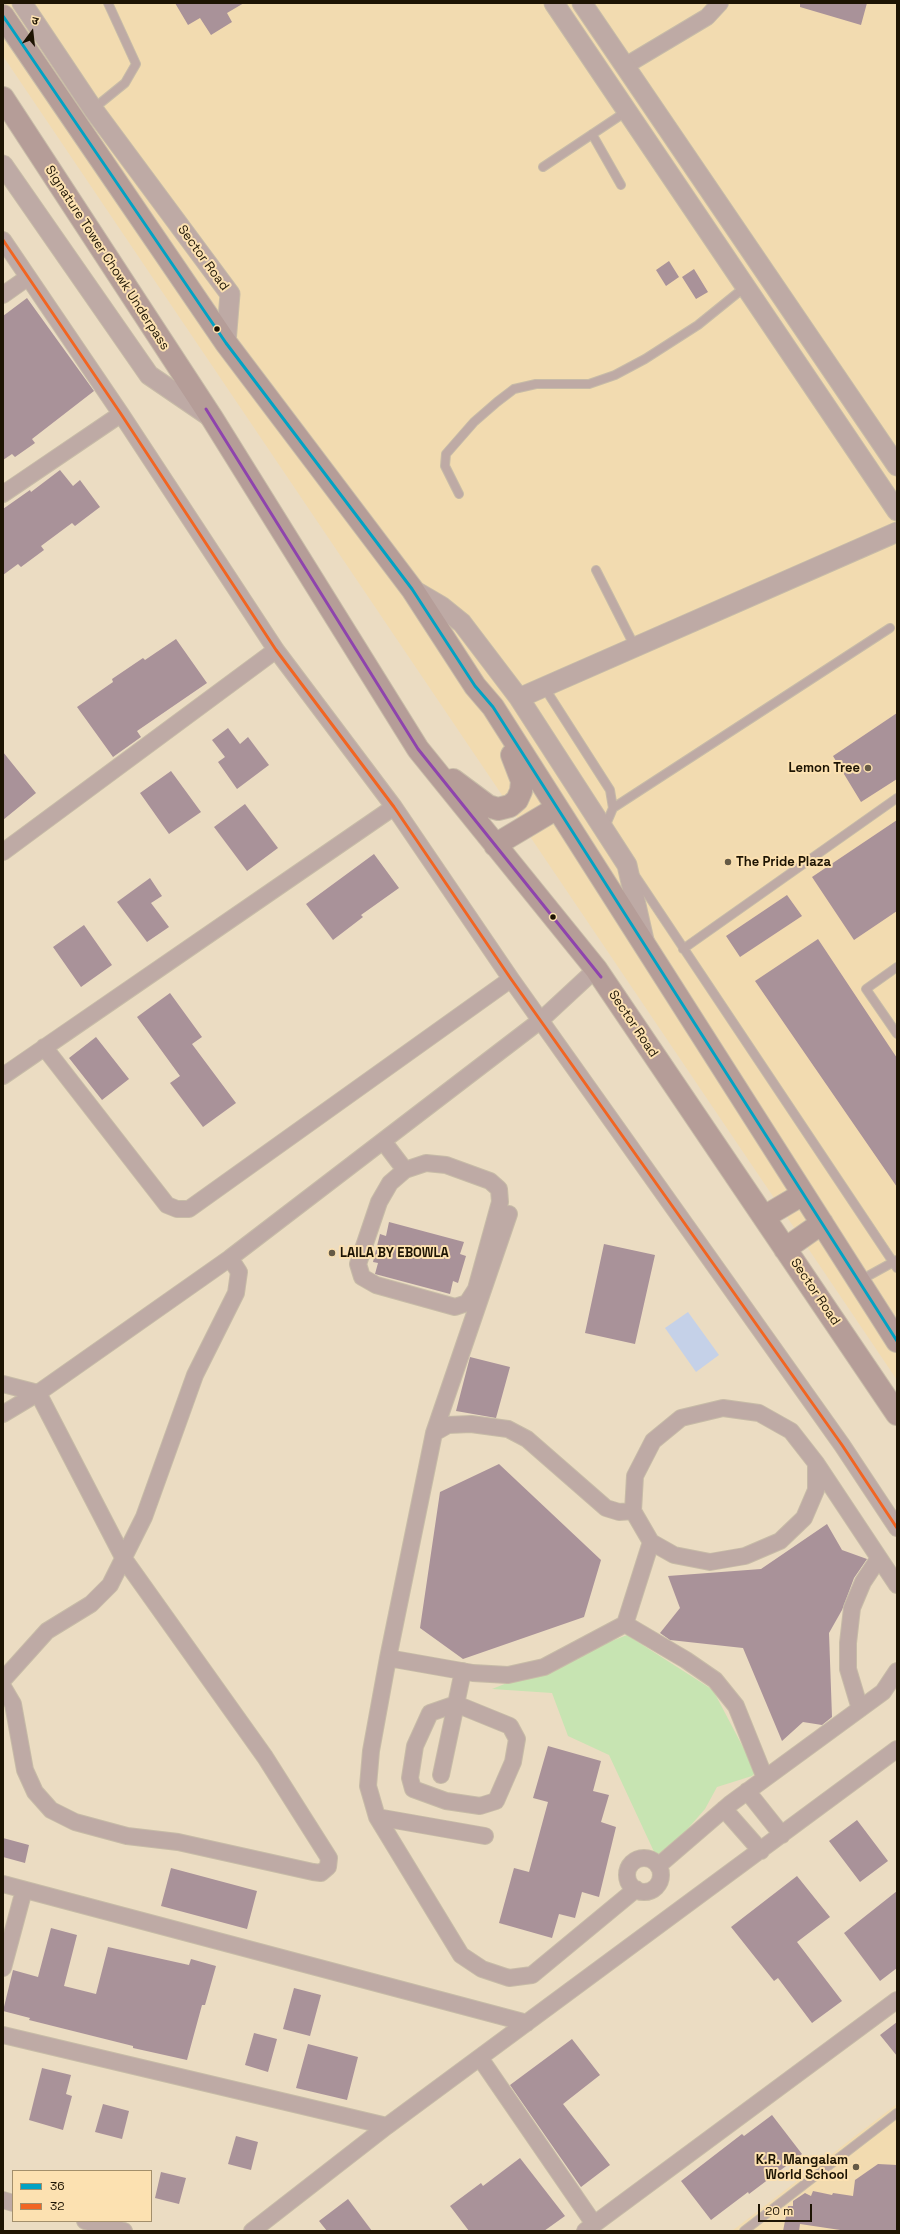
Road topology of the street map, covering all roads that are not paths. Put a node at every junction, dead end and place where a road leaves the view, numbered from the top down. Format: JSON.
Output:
{"nodes":[{"id":1,"x":22,"y":3,"type":"edge"},
{"id":2,"x":108,"y":3,"type":"edge"},
{"id":3,"x":554,"y":3,"type":"edge"},
{"id":4,"x":582,"y":3,"type":"edge"},
{"id":5,"x":720,"y":3,"type":"edge"},
{"id":6,"x":3,"y":16,"type":"edge"},
{"id":7,"x":625,"y":66,"type":"junction"},
{"id":8,"x":3,"y":98,"type":"edge"},
{"id":9,"x":93,"y":109,"type":"junction"},
{"id":10,"x":628,"y":111,"type":"junction"},
{"id":11,"x":592,"y":134,"type":"junction"},
{"id":12,"x":3,"y":165,"type":"edge"},
{"id":13,"x":543,"y":167,"type":"dead end"},
{"id":14,"x":621,"y":185,"type":"dead end"},
{"id":15,"x":3,"y":240,"type":"edge"},
{"id":16,"x":28,"y":278,"type":"junction"},
{"id":17,"x":745,"y":287,"type":"junction"},
{"id":18,"x":3,"y":295,"type":"edge"},
{"id":19,"x":226,"y":343,"type":"junction"},
{"id":20,"x":121,"y":414,"type":"junction"},
{"id":21,"x":212,"y":418,"type":"junction"},
{"id":22,"x":897,"y":466,"type":"edge"},
{"id":23,"x":3,"y":494,"type":"edge"},
{"id":24,"x":459,"y":494,"type":"dead end"},
{"id":25,"x":897,"y":511,"type":"edge"},
{"id":26,"x":897,"y":532,"type":"edge"},
{"id":27,"x":596,"y":570,"type":"dead end"},
{"id":28,"x":412,"y":589,"type":"junction"},
{"id":29,"x":890,"y":628,"type":"dead end"},
{"id":30,"x":635,"y":647,"type":"junction"},
{"id":31,"x":276,"y":650,"type":"junction"},
{"id":32,"x":544,"y":687,"type":"junction"},
{"id":33,"x":519,"y":698,"type":"junction"},
{"id":34,"x":493,"y":707,"type":"junction"},
{"id":35,"x":418,"y":749,"type":"junction"},
{"id":36,"x":897,"y":798,"type":"edge"},
{"id":37,"x":394,"y":807,"type":"junction"},
{"id":38,"x":557,"y":808,"type":"junction"},
{"id":39,"x":613,"y":808,"type":"junction"},
{"id":40,"x":604,"y":828,"type":"junction"},
{"id":41,"x":495,"y":845,"type":"junction"},
{"id":42,"x":3,"y":852,"type":"edge"},
{"id":43,"x":627,"y":865,"type":"junction"},
{"id":44,"x":646,"y":949,"type":"junction"},
{"id":45,"x":683,"y":949,"type":"junction"},
{"id":46,"x":897,"y":967,"type":"edge"},
{"id":47,"x":596,"y":969,"type":"junction"},
{"id":48,"x":512,"y":978,"type":"junction"},
{"id":49,"x":541,"y":1020,"type":"junction"},
{"id":50,"x":897,"y":1034,"type":"edge"},
{"id":51,"x":44,"y":1047,"type":"junction"},
{"id":52,"x":3,"y":1076,"type":"edge"},
{"id":53,"x":382,"y":1141,"type":"junction"},
{"id":54,"x":405,"y":1170,"type":"junction"},
{"id":55,"x":803,"y":1194,"type":"junction"},
{"id":56,"x":509,"y":1214,"type":"dead end"},
{"id":57,"x":764,"y":1217,"type":"junction"},
{"id":58,"x":822,"y":1223,"type":"junction"},
{"id":59,"x":785,"y":1249,"type":"junction"},
{"id":60,"x":230,"y":1258,"type":"junction"},
{"id":61,"x":896,"y":1263,"type":"edge"},
{"id":62,"x":859,"y":1281,"type":"junction"},
{"id":63,"x":897,"y":1341,"type":"edge"},
{"id":64,"x":3,"y":1384,"type":"edge"},
{"id":65,"x":38,"y":1393,"type":"junction"},
{"id":66,"x":3,"y":1414,"type":"edge"},
{"id":67,"x":897,"y":1414,"type":"edge"},
{"id":68,"x":434,"y":1433,"type":"junction"},
{"id":69,"x":816,"y":1463,"type":"junction"},
{"id":70,"x":633,"y":1511,"type":"junction"},
{"id":71,"x":897,"y":1528,"type":"edge"},
{"id":72,"x":651,"y":1542,"type":"junction"},
{"id":73,"x":879,"y":1558,"type":"junction"},
{"id":74,"x":124,"y":1559,"type":"junction"},
{"id":75,"x":897,"y":1585,"type":"edge"},
{"id":76,"x":625,"y":1624,"type":"junction"},
{"id":77,"x":388,"y":1658,"type":"junction"},
{"id":78,"x":463,"y":1671,"type":"junction"},
{"id":79,"x":897,"y":1671,"type":"edge"},
{"id":80,"x":3,"y":1680,"type":"edge"},
{"id":81,"x":3,"y":1687,"type":"edge"},
{"id":82,"x":456,"y":1704,"type":"junction"},
{"id":83,"x":860,"y":1709,"type":"junction"},
{"id":84,"x":897,"y":1749,"type":"edge"},
{"id":85,"x":441,"y":1774,"type":"dead end"},
{"id":86,"x":765,"y":1778,"type":"junction"},
{"id":87,"x":747,"y":1791,"type":"junction"},
{"id":88,"x":724,"y":1809,"type":"junction"},
{"id":89,"x":377,"y":1817,"type":"junction"},
{"id":90,"x":782,"y":1835,"type":"junction"},
{"id":91,"x":485,"y":1836,"type":"dead end"},
{"id":92,"x":761,"y":1851,"type":"junction"},
{"id":93,"x":658,"y":1866,"type":"junction"},
{"id":94,"x":3,"y":1884,"type":"edge"},
{"id":95,"x":636,"y":1889,"type":"junction"},
{"id":96,"x":24,"y":1890,"type":"junction"},
{"id":97,"x":3,"y":1968,"type":"edge"},
{"id":98,"x":897,"y":2000,"type":"edge"},
{"id":99,"x":527,"y":2023,"type":"junction"},
{"id":100,"x":3,"y":2035,"type":"edge"},
{"id":101,"x":480,"y":2058,"type":"junction"},
{"id":102,"x":897,"y":2113,"type":"edge"},
{"id":103,"x":387,"y":2126,"type":"junction"},
{"id":104,"x":89,"y":2222,"type":"edge"},
{"id":105,"x":589,"y":2228,"type":"edge"},
{"id":106,"x":124,"y":2231,"type":"edge"},
{"id":107,"x":252,"y":2231,"type":"edge"},
{"id":108,"x":744,"y":2231,"type":"edge"}],
"edges":[{"from":1,"to":9,"type":"street","name":"Sector Road"},
{"from":2,"to":9,"type":"lane"},
{"from":3,"to":10,"type":"street"},
{"from":4,"to":7,"type":"street"},
{"from":5,"to":7,"type":"street"},
{"from":6,"to":19,"type":"main road"},
{"from":7,"to":22,"type":"street"},
{"from":8,"to":21,"type":"main road","name":"Signature Tower Chowk Underpass"},
{"from":9,"to":19,"type":"street","name":"Sector Road"},
{"from":10,"to":11,"type":"lane"},
{"from":10,"to":17,"type":"street"},
{"from":11,"to":13,"type":"lane"},
{"from":11,"to":14,"type":"lane"},
{"from":12,"to":21,"type":"street","name":"Sector Road"},
{"from":15,"to":16,"type":"street"},
{"from":16,"to":18,"type":"street"},
{"from":16,"to":20,"type":"street"},
{"from":17,"to":24,"type":"lane"},
{"from":17,"to":25,"type":"street"},
{"from":19,"to":28,"type":"main road"},
{"from":20,"to":23,"type":"street"},
{"from":20,"to":31,"type":"street"},
{"from":21,"to":35,"type":"main road","name":"Sector Road"},
{"from":26,"to":30,"type":"street"},
{"from":27,"to":30,"type":"lane"},
{"from":28,"to":33,"type":"street"},
{"from":28,"to":34,"type":"main road"},
{"from":29,"to":39,"type":"lane"},
{"from":30,"to":32,"type":"street"},
{"from":31,"to":37,"type":"street"},
{"from":31,"to":42,"type":"street"},
{"from":32,"to":33,"type":"street"},
{"from":32,"to":39,"type":"lane"},
{"from":33,"to":40,"type":"street"},
{"from":34,"to":35,"type":"main road"},
{"from":34,"to":38,"type":"main road"},
{"from":35,"to":41,"type":"main road","name":"Sector Road"},
{"from":36,"to":45,"type":"lane"},
{"from":37,"to":48,"type":"street"},
{"from":37,"to":51,"type":"street"},
{"from":38,"to":41,"type":"main road"},
{"from":38,"to":44,"type":"main road"},
{"from":39,"to":40,"type":"lane"},
{"from":40,"to":43,"type":"street"},
{"from":41,"to":47,"type":"main road","name":"Sector Road"},
{"from":43,"to":44,"type":"street"},
{"from":43,"to":45,"type":"lane"},
{"from":44,"to":55,"type":"main road"},
{"from":45,"to":61,"type":"lane"},
{"from":46,"to":50,"type":"lane"},
{"from":47,"to":49,"type":"street"},
{"from":47,"to":57,"type":"main road","name":"Sector Road"},
{"from":48,"to":49,"type":"street"},
{"from":48,"to":51,"type":"street"},
{"from":49,"to":53,"type":"street"},
{"from":49,"to":71,"type":"street"},
{"from":51,"to":52,"type":"street"},
{"from":53,"to":54,"type":"street"},
{"from":53,"to":60,"type":"street"},
{"from":54,"to":54,"type":"street"},
{"from":55,"to":57,"type":"main road"},
{"from":55,"to":58,"type":"main road"},
{"from":56,"to":68,"type":"street"},
{"from":57,"to":59,"type":"main road","name":"Sector Road"},
{"from":58,"to":59,"type":"main road"},
{"from":58,"to":62,"type":"main road"},
{"from":59,"to":67,"type":"main road","name":"Sector Road"},
{"from":60,"to":65,"type":"street"},
{"from":60,"to":74,"type":"street"},
{"from":61,"to":62,"type":"lane"},
{"from":62,"to":63,"type":"main road"},
{"from":64,"to":65,"type":"street"},
{"from":65,"to":66,"type":"street"},
{"from":65,"to":74,"type":"street"},
{"from":68,"to":70,"type":"street"},
{"from":68,"to":77,"type":"street"},
{"from":69,"to":70,"type":"street"},
{"from":69,"to":72,"type":"street"},
{"from":69,"to":73,"type":"street"},
{"from":70,"to":72,"type":"street"},
{"from":72,"to":76,"type":"street"},
{"from":73,"to":75,"type":"street"},
{"from":73,"to":83,"type":"street"},
{"from":74,"to":80,"type":"street"},
{"from":74,"to":81,"type":"street"},
{"from":76,"to":78,"type":"street"},
{"from":76,"to":86,"type":"street"},
{"from":77,"to":78,"type":"street"},
{"from":77,"to":89,"type":"street"},
{"from":78,"to":82,"type":"street"},
{"from":79,"to":83,"type":"street"},
{"from":82,"to":82,"type":"street"},
{"from":82,"to":85,"type":"street"},
{"from":83,"to":86,"type":"street"},
{"from":84,"to":90,"type":"street"},
{"from":86,"to":87,"type":"street"},
{"from":87,"to":88,"type":"street"},
{"from":87,"to":90,"type":"street"},
{"from":88,"to":92,"type":"street"},
{"from":88,"to":93,"type":"street"},
{"from":89,"to":91,"type":"street"},
{"from":89,"to":95,"type":"street"},
{"from":90,"to":92,"type":"street"},
{"from":92,"to":99,"type":"street"},
{"from":93,"to":95,"type":"street"},
{"from":93,"to":95,"type":"street"},
{"from":94,"to":96,"type":"street"},
{"from":96,"to":97,"type":"street"},
{"from":96,"to":99,"type":"street"},
{"from":98,"to":105,"type":"street"},
{"from":99,"to":101,"type":"street"},
{"from":100,"to":103,"type":"street"},
{"from":101,"to":103,"type":"street"},
{"from":101,"to":105,"type":"street"},
{"from":102,"to":108,"type":"lane"},
{"from":103,"to":107,"type":"street"},
{"from":104,"to":106,"type":"street"}]}
